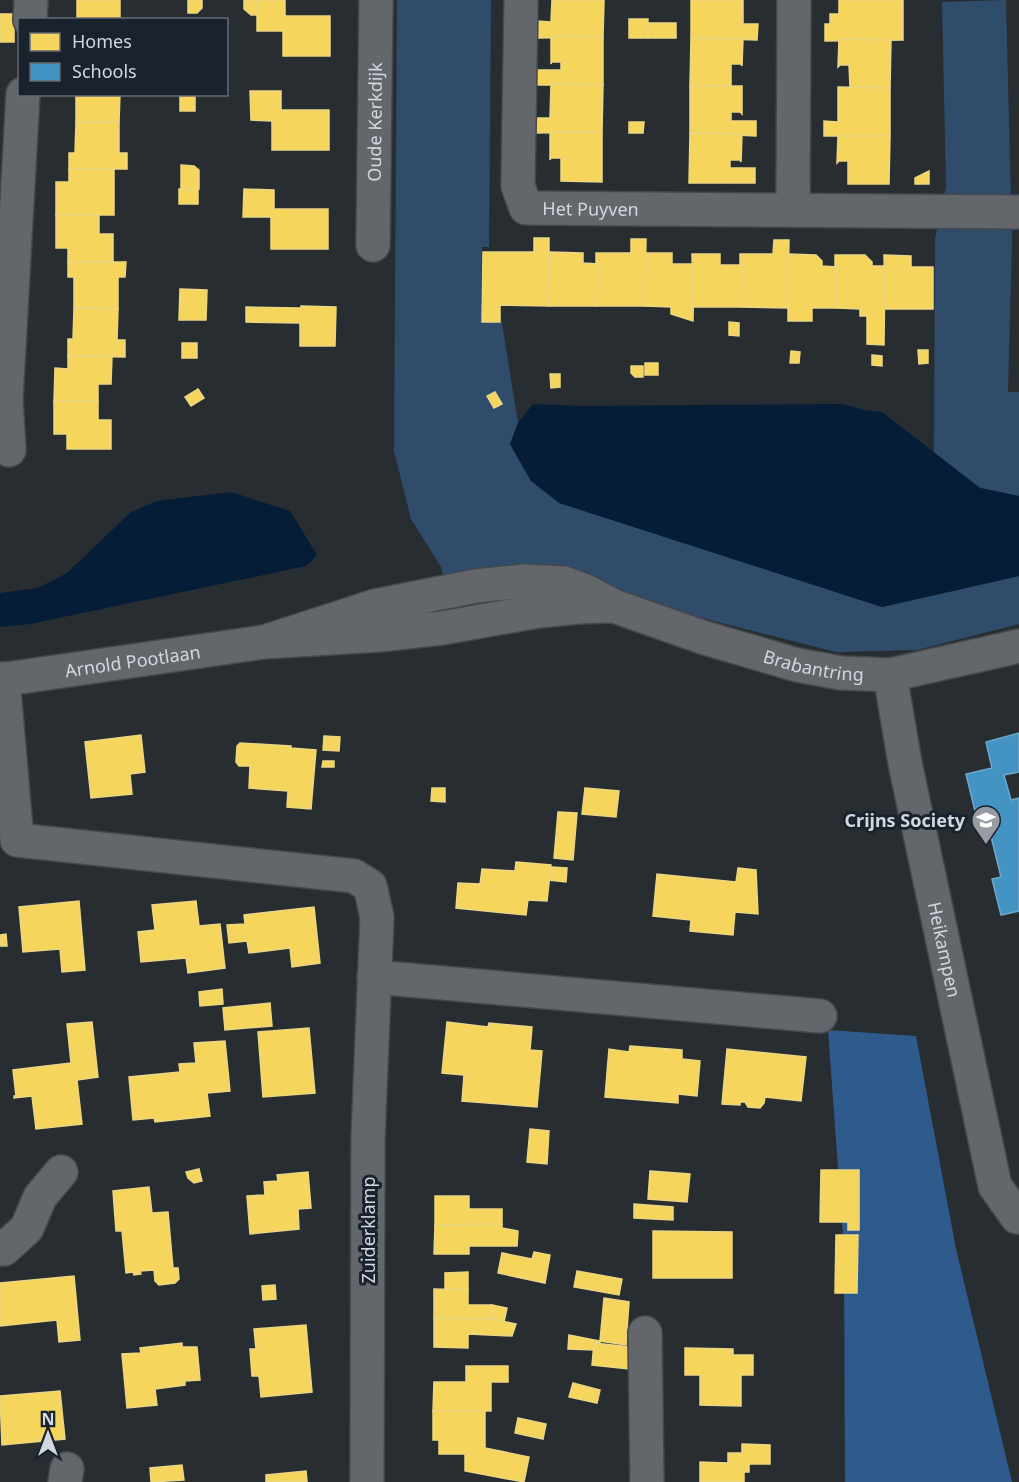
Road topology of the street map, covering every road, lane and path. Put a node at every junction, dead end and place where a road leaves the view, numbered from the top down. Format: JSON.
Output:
{"nodes":[{"id":1,"x":31,"y":0,"type":"edge"},
{"id":2,"x":376,"y":0,"type":"edge"},
{"id":3,"x":521,"y":0,"type":"edge"},
{"id":4,"x":794,"y":0,"type":"edge"},
{"id":5,"x":30,"y":18,"type":"edge"},
{"id":6,"x":14,"y":110,"type":"edge"},
{"id":7,"x":793,"y":209,"type":"junction"},
{"id":8,"x":1019,"y":212,"type":"edge"},
{"id":9,"x":373,"y":245,"type":"dead end"},
{"id":10,"x":3,"y":399,"type":"edge"},
{"id":11,"x":9,"y":450,"type":"dead end"},
{"id":12,"x":437,"y":593,"type":"joint"},
{"id":13,"x":614,"y":606,"type":"junction"},
{"id":14,"x":442,"y":628,"type":"joint"},
{"id":15,"x":264,"y":642,"type":"junction"},
{"id":16,"x":1019,"y":646,"type":"edge"},
{"id":17,"x":890,"y":675,"type":"junction"},
{"id":18,"x":2,"y":680,"type":"edge"},
{"id":19,"x":9,"y":845,"type":"edge"},
{"id":20,"x":374,"y":977,"type":"junction"},
{"id":21,"x":820,"y":1016,"type":"dead end"},
{"id":22,"x":61,"y":1172,"type":"dead end"},
{"id":23,"x":1019,"y":1217,"type":"edge"},
{"id":24,"x":0,"y":1249,"type":"edge"},
{"id":25,"x":645,"y":1333,"type":"dead end"},
{"id":26,"x":367,"y":1482,"type":"edge"},
{"id":27,"x":647,"y":1482,"type":"edge"}],
"edges":[{"from":1,"to":5,"type":"street"},
{"from":2,"to":9,"type":"street","name":"Oude Kerkdijk"},
{"from":3,"to":7,"type":"street","name":"Het Puyven"},
{"from":4,"to":7,"type":"street"},
{"from":6,"to":10,"type":"street"},
{"from":7,"to":8,"type":"street","name":"Het Puyven"},
{"from":10,"to":11,"type":"street"},
{"from":12,"to":13,"type":"street","name":"Brabantring"},
{"from":12,"to":15,"type":"street","name":"Arnold Pootlaan"},
{"from":13,"to":14,"type":"street","name":"Brabantring"},
{"from":13,"to":17,"type":"street","name":"Brabantring"},
{"from":14,"to":15,"type":"street","name":"Arnold Pootlaan"},
{"from":15,"to":18,"type":"street","name":"Arnold Pootlaan"},
{"from":16,"to":17,"type":"street","name":"Brabantring"},
{"from":17,"to":23,"type":"street","name":"Heikampen"},
{"from":18,"to":19,"type":"street","name":"Zuiderklamp"},
{"from":19,"to":20,"type":"street","name":"Zuiderklamp"},
{"from":20,"to":21,"type":"street"},
{"from":20,"to":26,"type":"street","name":"Zuiderklamp"},
{"from":22,"to":24,"type":"street"},
{"from":25,"to":27,"type":"street"}]}
